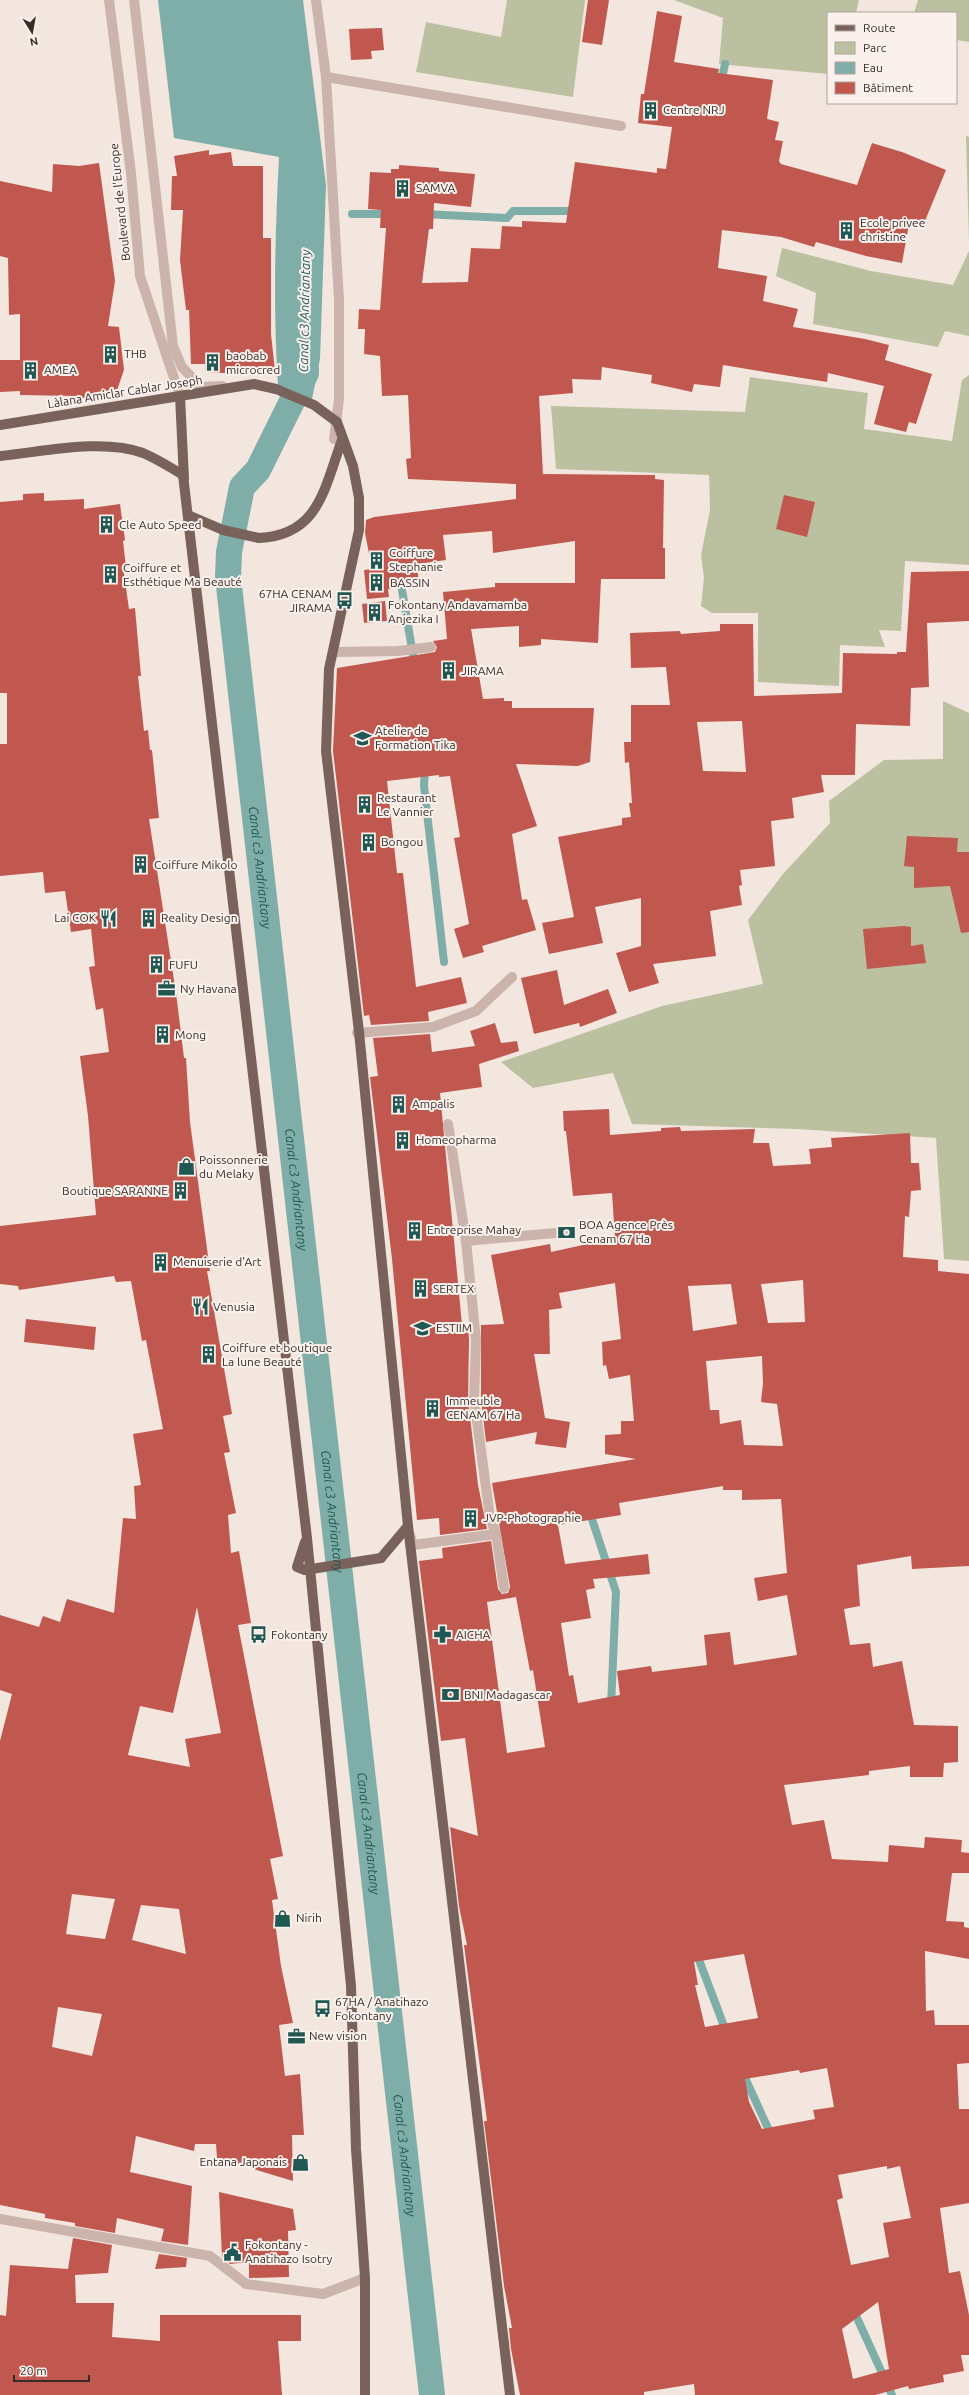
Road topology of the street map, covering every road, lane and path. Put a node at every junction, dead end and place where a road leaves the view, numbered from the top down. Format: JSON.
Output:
{"nodes":[{"id":1,"x":109,"y":0,"type":"edge"},
{"id":2,"x":134,"y":0,"type":"edge"},
{"id":3,"x":316,"y":0,"type":"edge"},
{"id":4,"x":326,"y":77,"type":"junction"},
{"id":5,"x":621,"y":126,"type":"dead end"},
{"id":6,"x":254,"y":384,"type":"junction"},
{"id":7,"x":180,"y":396,"type":"junction"},
{"id":8,"x":0,"y":425,"type":"edge"},
{"id":9,"x":342,"y":440,"type":"junction"},
{"id":10,"x":0,"y":456,"type":"edge"},
{"id":11,"x":183,"y":475,"type":"junction"},
{"id":12,"x":431,"y":647,"type":"dead end"},
{"id":13,"x":336,"y":652,"type":"dead end"},
{"id":14,"x":512,"y":977,"type":"dead end"},
{"id":15,"x":358,"y":1033,"type":"junction"},
{"id":16,"x":448,"y":1124,"type":"dead end"},
{"id":17,"x":566,"y":1232,"type":"dead end"},
{"id":18,"x":466,"y":1241,"type":"junction"},
{"id":19,"x":408,"y":1526,"type":"junction"},
{"id":20,"x":496,"y":1534,"type":"junction"},
{"id":21,"x":307,"y":1538,"type":"junction"},
{"id":22,"x":504,"y":1588,"type":"dead end"},
{"id":23,"x":0,"y":2219,"type":"edge"},
{"id":24,"x":365,"y":2278,"type":"junction"},
{"id":25,"x":364,"y":2395,"type":"edge"},
{"id":26,"x":510,"y":2395,"type":"edge"}],
"edges":[{"from":1,"to":7,"type":"street","name":"Boulevard de l'Europe"},
{"from":2,"to":6,"type":"street"},
{"from":3,"to":4,"type":"street"},
{"from":4,"to":5,"type":"street"},
{"from":4,"to":9,"type":"street"},
{"from":6,"to":7,"type":"main road","name":"Làlana Amiclar Cablar Joseph"},
{"from":6,"to":9,"type":"main road","bridge":true},
{"from":7,"to":8,"type":"main road","name":"Làlana Amiclar Cablar Joseph"},
{"from":7,"to":11,"type":"main road"},
{"from":9,"to":11,"type":"main road","bridge":true},
{"from":9,"to":15,"type":"main road"},
{"from":10,"to":11,"type":"main road"},
{"from":11,"to":21,"type":"main road"},
{"from":12,"to":13,"type":"street"},
{"from":14,"to":15,"type":"street"},
{"from":15,"to":19,"type":"main road"},
{"from":16,"to":18,"type":"street"},
{"from":17,"to":18,"type":"street"},
{"from":18,"to":20,"type":"street"},
{"from":19,"to":20,"type":"street"},
{"from":19,"to":21,"type":"main road","bridge":true},
{"from":19,"to":26,"type":"main road"},
{"from":20,"to":22,"type":"street"},
{"from":21,"to":24,"type":"main road"},
{"from":23,"to":24,"type":"street"},
{"from":24,"to":25,"type":"main road"}]}
